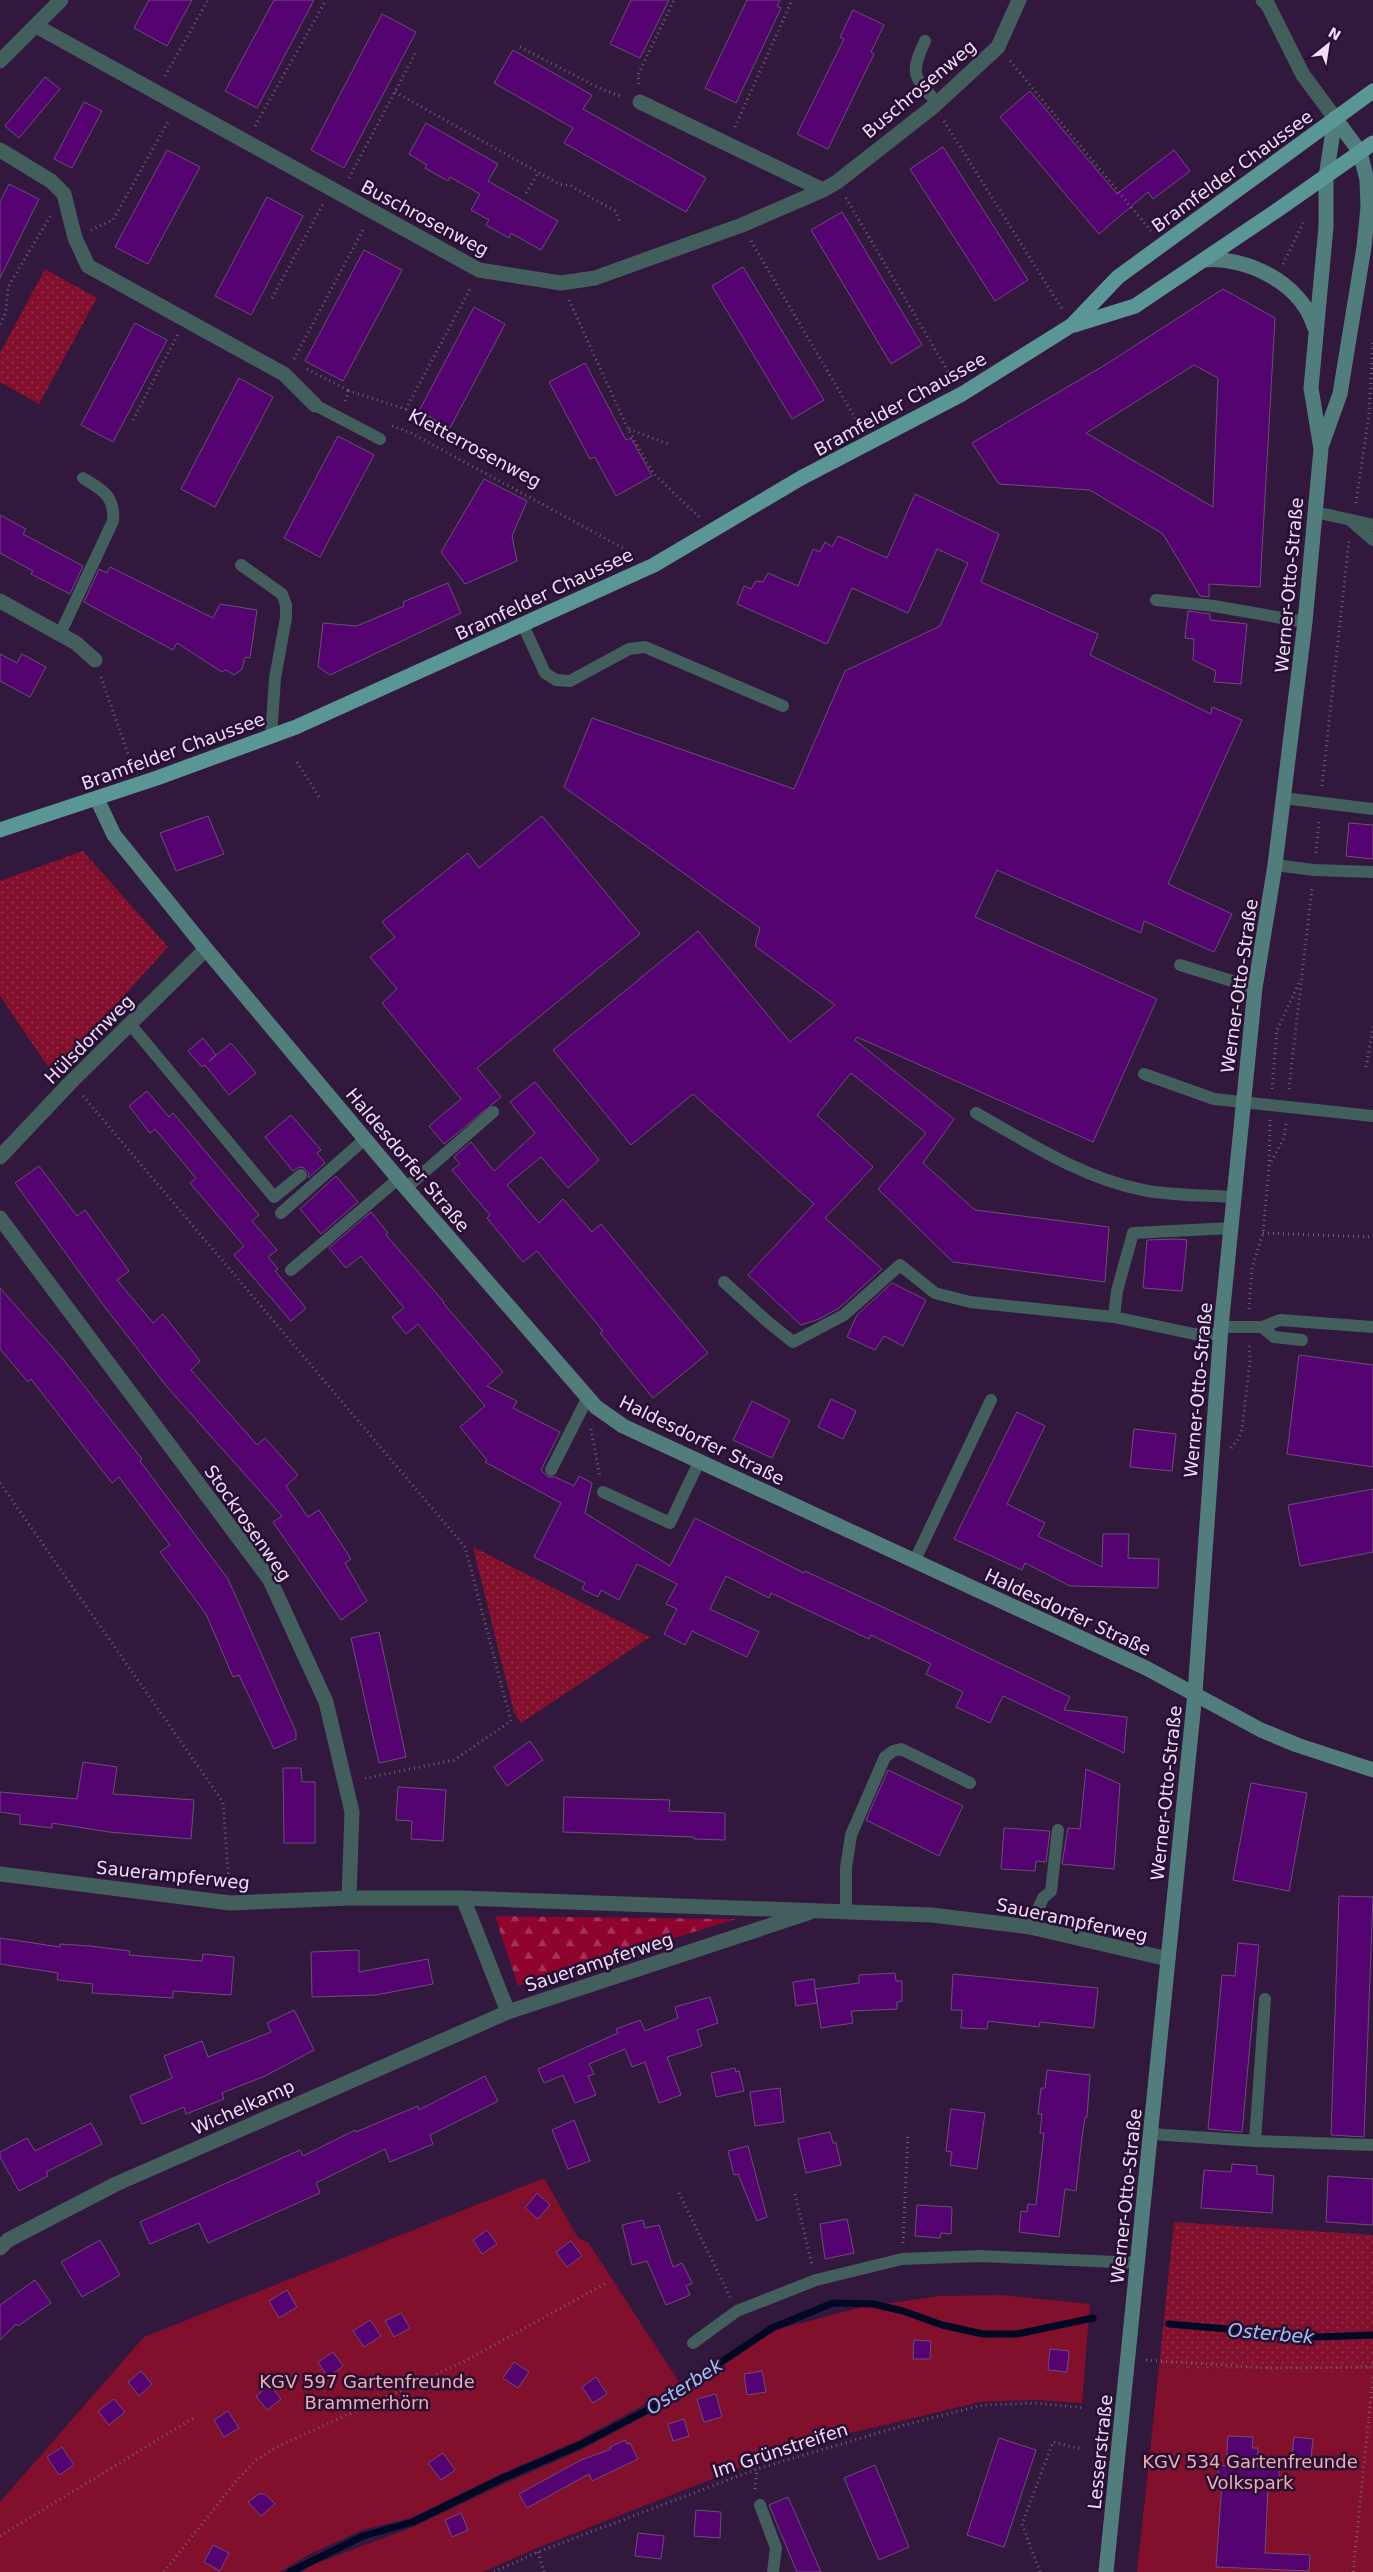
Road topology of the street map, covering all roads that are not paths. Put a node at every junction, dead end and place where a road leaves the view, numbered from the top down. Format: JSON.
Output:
{"nodes":[{"id":1,"x":61,"y":0,"type":"edge"},
{"id":2,"x":1019,"y":0,"type":"edge"},
{"id":3,"x":1263,"y":0,"type":"edge"},
{"id":4,"x":36,"y":26,"type":"junction"},
{"id":5,"x":924,"y":41,"type":"dead end"},
{"id":6,"x":0,"y":61,"type":"edge"},
{"id":7,"x":1373,"y":91,"type":"edge"},
{"id":8,"x":640,"y":102,"type":"road end"},
{"id":9,"x":936,"y":105,"type":"junction"},
{"id":10,"x":1335,"y":118,"type":"junction"},
{"id":11,"x":1373,"y":143,"type":"edge"},
{"id":12,"x":0,"y":150,"type":"edge"},
{"id":13,"x":1360,"y":152,"type":"junction"},
{"id":14,"x":1326,"y":177,"type":"junction"},
{"id":15,"x":823,"y":190,"type":"junction"},
{"id":16,"x":1204,"y":260,"type":"junction"},
{"id":17,"x":1072,"y":325,"type":"junction"},
{"id":18,"x":1315,"y":329,"type":"junction"},
{"id":19,"x":316,"y":405,"type":"joint"},
{"id":20,"x":380,"y":439,"type":"dead end"},
{"id":21,"x":1321,"y":449,"type":"junction"},
{"id":22,"x":83,"y":478,"type":"dead end"},
{"id":23,"x":1315,"y":512,"type":"junction"},
{"id":24,"x":1351,"y":521,"type":"junction"},
{"id":25,"x":1373,"y":525,"type":"edge"},
{"id":26,"x":1373,"y":540,"type":"edge"},
{"id":27,"x":241,"y":566,"type":"dead end"},
{"id":28,"x":1156,"y":600,"type":"dead end"},
{"id":29,"x":0,"y":601,"type":"edge"},
{"id":30,"x":1305,"y":622,"type":"junction"},
{"id":31,"x":523,"y":625,"type":"junction"},
{"id":32,"x":60,"y":634,"type":"junction"},
{"id":33,"x":95,"y":660,"type":"road end"},
{"id":34,"x":783,"y":706,"type":"dead end"},
{"id":35,"x":271,"y":737,"type":"junction"},
{"id":36,"x":1283,"y":798,"type":"junction"},
{"id":37,"x":97,"y":799,"type":"junction"},
{"id":38,"x":1373,"y":809,"type":"edge"},
{"id":39,"x":0,"y":830,"type":"edge"},
{"id":40,"x":1275,"y":865,"type":"junction"},
{"id":41,"x":1373,"y":872,"type":"edge"},
{"id":42,"x":206,"y":949,"type":"junction"},
{"id":43,"x":1180,"y":964,"type":"dead end"},
{"id":44,"x":1255,"y":988,"type":"junction"},
{"id":45,"x":130,"y":1024,"type":"junction"},
{"id":46,"x":1144,"y":1074,"type":"dead end"},
{"id":47,"x":1244,"y":1102,"type":"junction"},
{"id":48,"x":493,"y":1112,"type":"dead end"},
{"id":49,"x":976,"y":1112,"type":"dead end"},
{"id":50,"x":1373,"y":1116,"type":"edge"},
{"id":51,"x":365,"y":1139,"type":"junction"},
{"id":52,"x":0,"y":1157,"type":"edge"},
{"id":53,"x":300,"y":1175,"type":"dead end"},
{"id":54,"x":402,"y":1183,"type":"junction"},
{"id":55,"x":1235,"y":1197,"type":"junction"},
{"id":56,"x":281,"y":1213,"type":"dead end"},
{"id":57,"x":0,"y":1218,"type":"edge"},
{"id":58,"x":1231,"y":1228,"type":"junction"},
{"id":59,"x":291,"y":1270,"type":"dead end"},
{"id":60,"x":724,"y":1282,"type":"dead end"},
{"id":61,"x":1114,"y":1317,"type":"junction"},
{"id":62,"x":1262,"y":1327,"type":"junction"},
{"id":63,"x":1373,"y":1327,"type":"edge"},
{"id":64,"x":1221,"y":1330,"type":"junction"},
{"id":65,"x":1302,"y":1340,"type":"dead end"},
{"id":66,"x":991,"y":1400,"type":"dead end"},
{"id":67,"x":592,"y":1402,"type":"junction"},
{"id":68,"x":699,"y":1462,"type":"junction"},
{"id":69,"x":551,"y":1470,"type":"dead end"},
{"id":70,"x":603,"y":1492,"type":"road end"},
{"id":71,"x":914,"y":1562,"type":"junction"},
{"id":72,"x":1195,"y":1693,"type":"junction"},
{"id":73,"x":1373,"y":1770,"type":"edge"},
{"id":74,"x":970,"y":1783,"type":"dead end"},
{"id":75,"x":1058,"y":1830,"type":"dead end"},
{"id":76,"x":0,"y":1874,"type":"edge"},
{"id":77,"x":350,"y":1898,"type":"junction"},
{"id":78,"x":464,"y":1898,"type":"junction"},
{"id":79,"x":819,"y":1910,"type":"junction"},
{"id":80,"x":846,"y":1911,"type":"junction"},
{"id":81,"x":1030,"y":1927,"type":"junction"},
{"id":82,"x":1168,"y":1959,"type":"junction"},
{"id":83,"x":1265,"y":1999,"type":"dead end"},
{"id":84,"x":508,"y":2012,"type":"junction"},
{"id":85,"x":1151,"y":2134,"type":"junction"},
{"id":86,"x":1255,"y":2141,"type":"junction"},
{"id":87,"x":1373,"y":2145,"type":"edge"},
{"id":88,"x":0,"y":2248,"type":"edge"},
{"id":89,"x":1138,"y":2263,"type":"junction"},
{"id":90,"x":1130,"y":2336,"type":"joint"},
{"id":91,"x":693,"y":2343,"type":"dead end"},
{"id":92,"x":760,"y":2505,"type":"dead end"},
{"id":93,"x":774,"y":2572,"type":"edge"},
{"id":94,"x":1106,"y":2572,"type":"edge"}],
"edges":[{"from":1,"to":4,"type":"street"},
{"from":2,"to":9,"type":"street","name":"Buschrosenweg"},
{"from":3,"to":10,"type":"street"},
{"from":4,"to":6,"type":"street"},
{"from":4,"to":15,"type":"street","name":"Buschrosenweg"},
{"from":5,"to":9,"type":"lane"},
{"from":7,"to":10,"type":"main road","name":"Bramfelder Chaussee"},
{"from":8,"to":15,"type":"street"},
{"from":9,"to":15,"type":"street","name":"Buschrosenweg"},
{"from":10,"to":13,"type":"main road","name":"Werner-Otto-Straße"},
{"from":10,"to":14,"type":"main road","name":"Werner-Otto-Straße"},
{"from":10,"to":17,"type":"main road","name":"Bramfelder Chaussee"},
{"from":11,"to":13,"type":"main road","name":"Bramfelder Chaussee"},
{"from":12,"to":19,"type":"street"},
{"from":13,"to":14,"type":"main road","name":"Bramfelder Chaussee"},
{"from":13,"to":21,"type":"main road","name":"Werner-Otto-Straße"},
{"from":14,"to":16,"type":"main road","name":"Bramfelder Chaussee"},
{"from":14,"to":18,"type":"main road","name":"Werner-Otto-Straße"},
{"from":16,"to":17,"type":"main road","name":"Bramfelder Chaussee"},
{"from":16,"to":18,"type":"main road"},
{"from":17,"to":31,"type":"main road","name":"Bramfelder Chaussee"},
{"from":18,"to":21,"type":"main road","name":"Werner-Otto-Straße"},
{"from":19,"to":20,"type":"lane"},
{"from":21,"to":23,"type":"main road","name":"Werner-Otto-Straße"},
{"from":22,"to":32,"type":"lane"},
{"from":23,"to":24,"type":"lane"},
{"from":23,"to":30,"type":"main road","name":"Werner-Otto-Straße"},
{"from":24,"to":25,"type":"lane"},
{"from":24,"to":26,"type":"lane"},
{"from":27,"to":35,"type":"lane"},
{"from":28,"to":30,"type":"lane"},
{"from":29,"to":32,"type":"street"},
{"from":30,"to":36,"type":"main road","name":"Werner-Otto-Straße"},
{"from":31,"to":34,"type":"lane"},
{"from":31,"to":35,"type":"main road","name":"Bramfelder Chaussee"},
{"from":32,"to":33,"type":"street"},
{"from":35,"to":37,"type":"main road","name":"Bramfelder Chaussee"},
{"from":36,"to":38,"type":"lane"},
{"from":36,"to":40,"type":"main road","name":"Werner-Otto-Straße"},
{"from":37,"to":39,"type":"main road","name":"Bramfelder Chaussee"},
{"from":37,"to":42,"type":"main road","name":"Haldesdorfer Straße"},
{"from":40,"to":41,"type":"lane"},
{"from":40,"to":44,"type":"main road","name":"Werner-Otto-Straße"},
{"from":42,"to":45,"type":"street","name":"Hülsdornweg"},
{"from":42,"to":51,"type":"main road","name":"Haldesdorfer Straße"},
{"from":43,"to":44,"type":"lane"},
{"from":44,"to":47,"type":"main road","name":"Werner-Otto-Straße"},
{"from":45,"to":52,"type":"street","name":"Hülsdornweg"},
{"from":45,"to":53,"type":"lane"},
{"from":46,"to":47,"type":"lane"},
{"from":47,"to":50,"type":"lane"},
{"from":47,"to":55,"type":"main road","name":"Werner-Otto-Straße"},
{"from":48,"to":54,"type":"lane"},
{"from":49,"to":55,"type":"lane"},
{"from":51,"to":54,"type":"main road","name":"Haldesdorfer Straße"},
{"from":51,"to":56,"type":"lane"},
{"from":54,"to":59,"type":"lane"},
{"from":54,"to":67,"type":"main road","name":"Haldesdorfer Straße"},
{"from":55,"to":58,"type":"main road","name":"Werner-Otto-Straße"},
{"from":57,"to":77,"type":"street","name":"Stockrosenweg"},
{"from":58,"to":61,"type":"lane"},
{"from":58,"to":64,"type":"main road","name":"Werner-Otto-Straße"},
{"from":60,"to":61,"type":"lane"},
{"from":61,"to":64,"type":"lane"},
{"from":62,"to":63,"type":"lane"},
{"from":62,"to":64,"type":"lane"},
{"from":62,"to":65,"type":"lane"},
{"from":64,"to":72,"type":"main road","name":"Werner-Otto-Straße"},
{"from":66,"to":71,"type":"lane"},
{"from":67,"to":68,"type":"main road","name":"Haldesdorfer Straße"},
{"from":67,"to":69,"type":"lane"},
{"from":68,"to":70,"type":"lane"},
{"from":68,"to":71,"type":"main road","name":"Haldesdorfer Straße"},
{"from":71,"to":72,"type":"main road","name":"Haldesdorfer Straße"},
{"from":72,"to":73,"type":"main road","name":"Haldesdorfer Straße"},
{"from":72,"to":82,"type":"main road","name":"Werner-Otto-Straße"},
{"from":74,"to":80,"type":"lane"},
{"from":75,"to":81,"type":"lane"},
{"from":76,"to":77,"type":"street","name":"Sauerampferweg"},
{"from":77,"to":78,"type":"street","name":"Sauerampferweg"},
{"from":78,"to":79,"type":"street","name":"Sauerampferweg"},
{"from":78,"to":84,"type":"street","name":"Sauerampferweg"},
{"from":79,"to":80,"type":"street","name":"Sauerampferweg"},
{"from":79,"to":84,"type":"street","name":"Sauerampferweg"},
{"from":80,"to":81,"type":"street","name":"Sauerampferweg"},
{"from":81,"to":82,"type":"street","name":"Sauerampferweg"},
{"from":82,"to":85,"type":"main road","name":"Werner-Otto-Straße"},
{"from":83,"to":86,"type":"lane"},
{"from":84,"to":88,"type":"street","name":"Wichelkamp"},
{"from":85,"to":86,"type":"lane"},
{"from":85,"to":89,"type":"main road","name":"Werner-Otto-Straße"},
{"from":86,"to":87,"type":"lane"},
{"from":89,"to":90,"type":"main road","name":"Werner-Otto-Straße"},
{"from":89,"to":91,"type":"lane"},
{"from":90,"to":94,"type":"main road","name":"Lesserstraße"},
{"from":92,"to":93,"type":"lane"}]}
